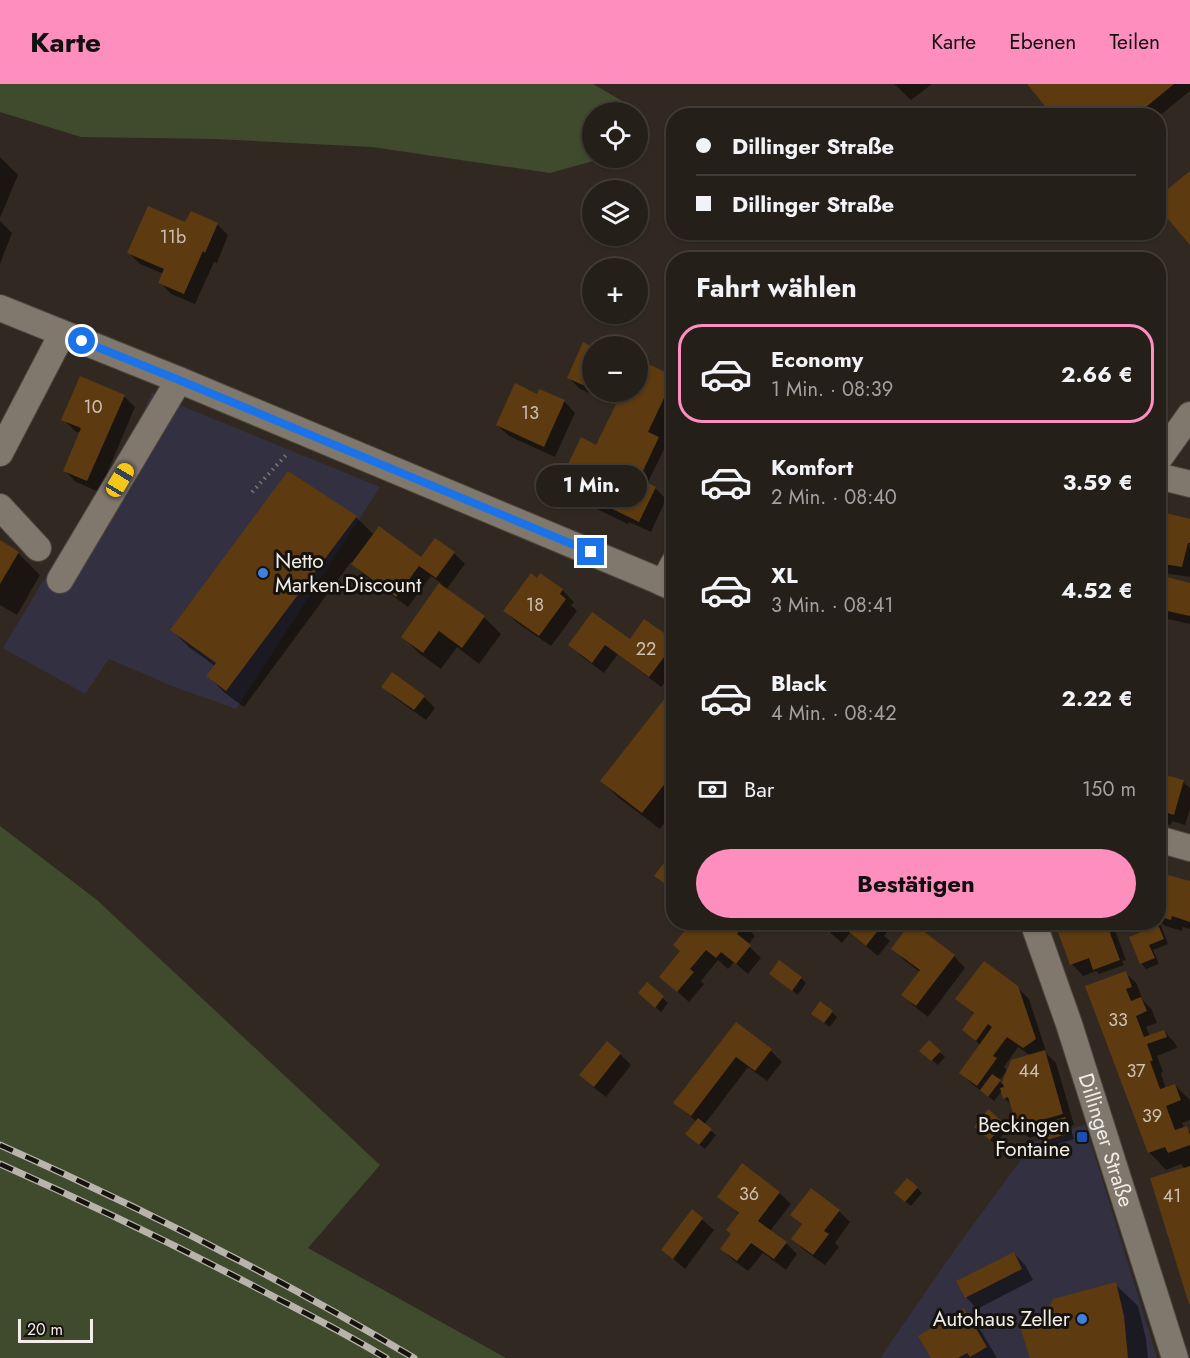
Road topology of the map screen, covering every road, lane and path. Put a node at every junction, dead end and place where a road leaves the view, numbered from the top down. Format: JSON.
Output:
{"nodes":[{"id":1,"x":0,"y":308,"type":"edge"},
{"id":2,"x":62,"y":334,"type":"junction"},
{"id":3,"x":179,"y":380,"type":"junction"},
{"id":4,"x":1190,"y":415,"type":"edge"},
{"id":5,"x":306,"y":433,"type":"junction"},
{"id":6,"x":1166,"y":449,"type":"edge"},
{"id":7,"x":0,"y":453,"type":"edge"},
{"id":8,"x":1166,"y":478,"type":"edge"},
{"id":9,"x":1190,"y":484,"type":"edge"},
{"id":10,"x":252,"y":492,"type":"dead end"},
{"id":11,"x":0,"y":507,"type":"edge"},
{"id":12,"x":38,"y":548,"type":"dead end"},
{"id":13,"x":666,"y":576,"type":"edge"},
{"id":14,"x":60,"y":580,"type":"dead end"},
{"id":15,"x":1166,"y":841,"type":"edge"},
{"id":16,"x":1190,"y":848,"type":"edge"},
{"id":17,"x":1036,"y":930,"type":"edge"},
{"id":18,"x":1174,"y":1358,"type":"edge"}],
"edges":[{"from":1,"to":2,"type":"street"},
{"from":2,"to":3,"type":"street"},
{"from":2,"to":7,"type":"street"},
{"from":3,"to":5,"type":"street"},
{"from":3,"to":14,"type":"street"},
{"from":4,"to":6,"type":"street"},
{"from":5,"to":10,"type":"path"},
{"from":5,"to":13,"type":"street"},
{"from":8,"to":9,"type":"street"},
{"from":11,"to":12,"type":"street"},
{"from":15,"to":16,"type":"street"},
{"from":17,"to":18,"type":"street","name":"Dillinger Straße"}]}
